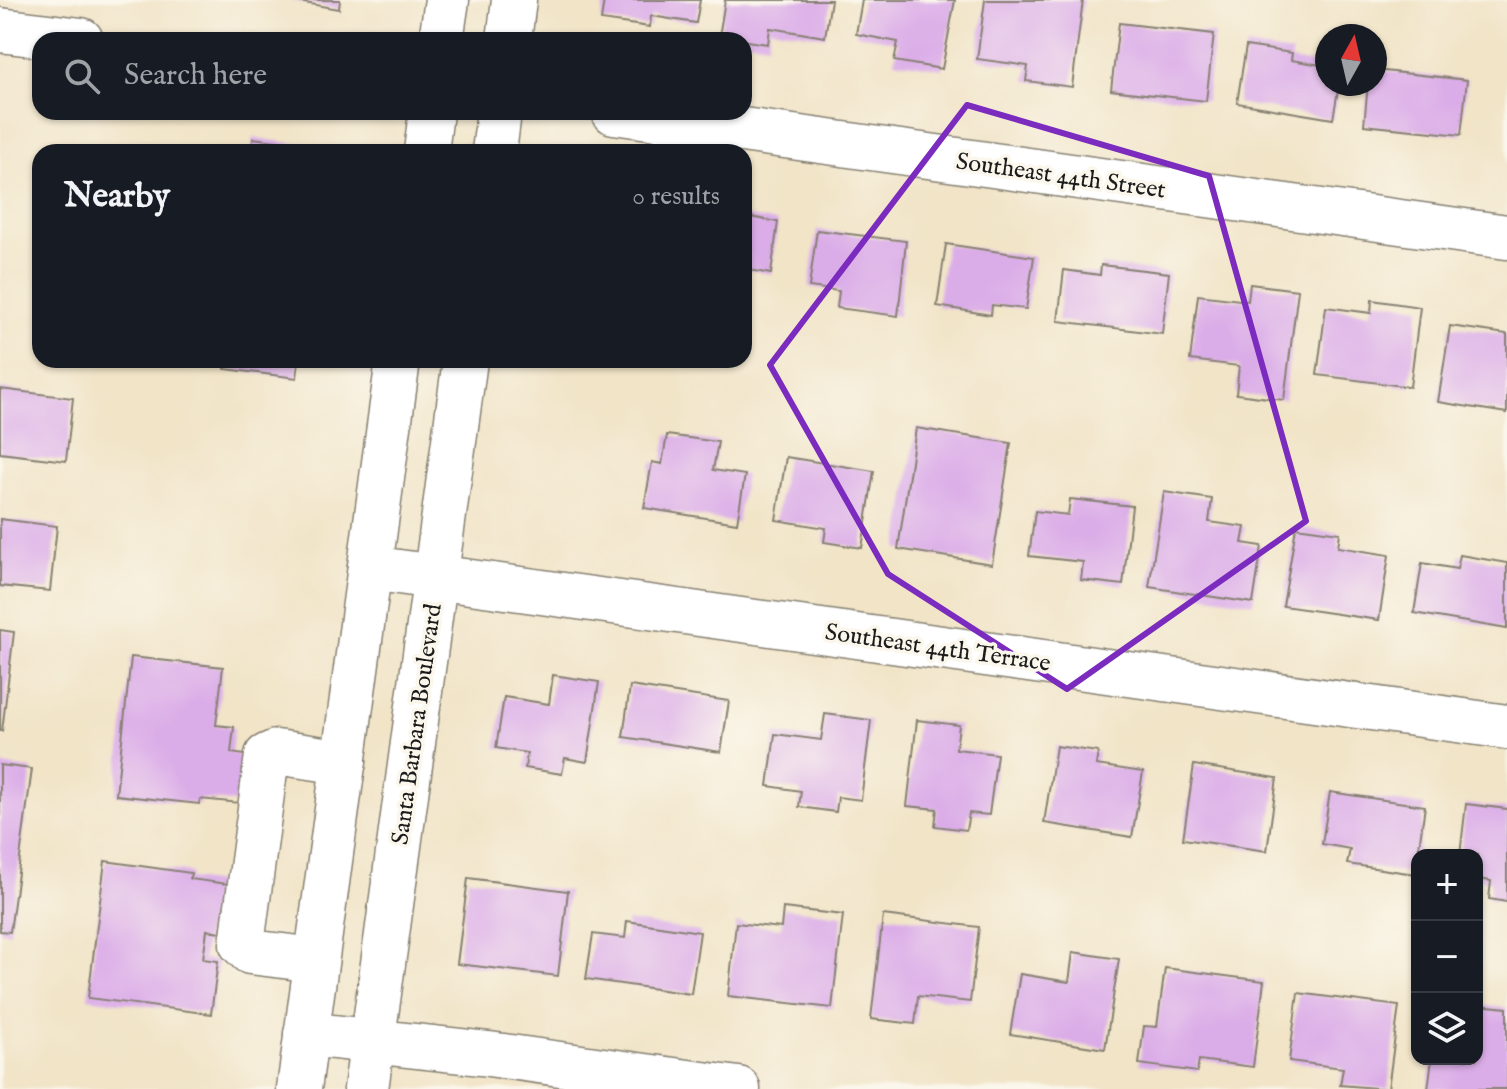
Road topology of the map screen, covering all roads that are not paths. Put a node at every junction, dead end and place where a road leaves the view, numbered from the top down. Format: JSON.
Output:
{"nodes":[{"id":1,"x":447,"y":0,"type":"edge"},
{"id":2,"x":514,"y":0,"type":"edge"},
{"id":3,"x":0,"y":30,"type":"edge"},
{"id":4,"x":442,"y":32,"type":"edge"},
{"id":5,"x":510,"y":32,"type":"edge"},
{"id":6,"x":32,"y":34,"type":"edge"},
{"id":7,"x":430,"y":120,"type":"edge"},
{"id":8,"x":498,"y":120,"type":"edge"},
{"id":9,"x":671,"y":120,"type":"edge"},
{"id":10,"x":427,"y":144,"type":"edge"},
{"id":11,"x":495,"y":144,"type":"edge"},
{"id":12,"x":1507,"y":237,"type":"edge"},
{"id":13,"x":397,"y":368,"type":"edge"},
{"id":14,"x":464,"y":368,"type":"edge"},
{"id":15,"x":370,"y":568,"type":"junction"},
{"id":16,"x":436,"y":577,"type":"junction"},
{"id":17,"x":1507,"y":727,"type":"edge"},
{"id":18,"x":344,"y":762,"type":"junction"},
{"id":19,"x":316,"y":960,"type":"junction"},
{"id":20,"x":306,"y":1034,"type":"junction"},
{"id":21,"x":372,"y":1041,"type":"junction"},
{"id":22,"x":299,"y":1089,"type":"edge"},
{"id":23,"x":366,"y":1089,"type":"edge"},
{"id":24,"x":738,"y":1089,"type":"edge"}],
"edges":[{"from":1,"to":4,"type":"street"},
{"from":2,"to":5,"type":"street"},
{"from":3,"to":6,"type":"street"},
{"from":7,"to":10,"type":"street"},
{"from":8,"to":11,"type":"street"},
{"from":9,"to":12,"type":"street","name":"Southeast 44th Street"},
{"from":13,"to":15,"type":"street"},
{"from":14,"to":16,"type":"street","name":"Santa Barbara Boulevard"},
{"from":15,"to":16,"type":"street","name":"Southeast 44th Terrace"},
{"from":15,"to":18,"type":"street"},
{"from":16,"to":17,"type":"street","name":"Southeast 44th Terrace"},
{"from":16,"to":21,"type":"street","name":"Santa Barbara Boulevard"},
{"from":18,"to":19,"type":"street"},
{"from":18,"to":19,"type":"street"},
{"from":19,"to":20,"type":"street"},
{"from":20,"to":21,"type":"street"},
{"from":20,"to":22,"type":"street"},
{"from":21,"to":23,"type":"street","name":"Santa Barbara Boulevard"},
{"from":21,"to":24,"type":"street"}]}
